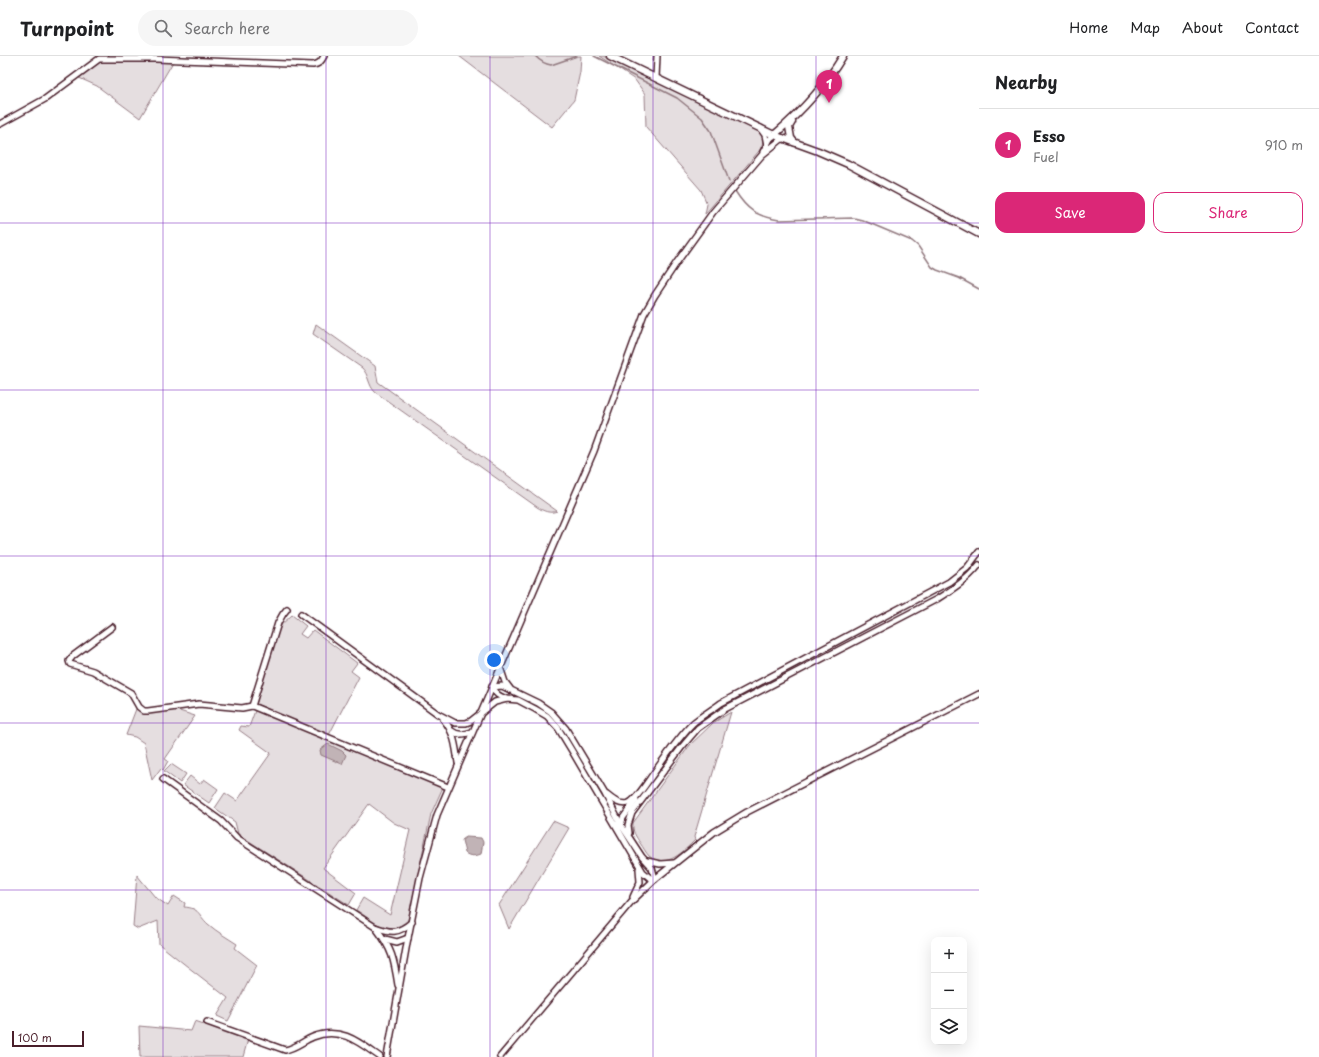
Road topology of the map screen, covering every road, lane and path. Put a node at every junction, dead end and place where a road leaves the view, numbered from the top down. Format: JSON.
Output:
{"nodes":[{"id":1,"x":324,"y":56,"type":"edge"},
{"id":2,"x":610,"y":56,"type":"edge"},
{"id":3,"x":657,"y":56,"type":"edge"},
{"id":4,"x":843,"y":56,"type":"edge"},
{"id":5,"x":656,"y":78,"type":"junction"},
{"id":6,"x":795,"y":117,"type":"junction"},
{"id":7,"x":0,"y":124,"type":"edge"},
{"id":8,"x":789,"y":128,"type":"junction"},
{"id":9,"x":763,"y":129,"type":"junction"},
{"id":10,"x":781,"y":129,"type":"junction"},
{"id":11,"x":774,"y":135,"type":"junction"},
{"id":12,"x":780,"y":140,"type":"junction"},
{"id":13,"x":792,"y":141,"type":"junction"},
{"id":14,"x":767,"y":145,"type":"junction"},
{"id":15,"x":762,"y":154,"type":"junction"},
{"id":16,"x":979,"y":234,"type":"edge"},
{"id":17,"x":979,"y":552,"type":"edge"},
{"id":18,"x":979,"y":565,"type":"edge"},
{"id":19,"x":287,"y":609,"type":"dead end"},
{"id":20,"x":301,"y":614,"type":"dead end"},
{"id":21,"x":112,"y":627,"type":"dead end"},
{"id":22,"x":500,"y":668,"type":"junction"},
{"id":23,"x":492,"y":687,"type":"junction"},
{"id":24,"x":511,"y":690,"type":"junction"},
{"id":25,"x":979,"y":694,"type":"edge"},
{"id":26,"x":507,"y":699,"type":"junction"},
{"id":27,"x":252,"y":706,"type":"junction"},
{"id":28,"x":438,"y":714,"type":"junction"},
{"id":29,"x":481,"y":714,"type":"junction"},
{"id":30,"x":455,"y":723,"type":"junction"},
{"id":31,"x":452,"y":731,"type":"junction"},
{"id":32,"x":470,"y":734,"type":"junction"},
{"id":33,"x":458,"y":764,"type":"junction"},
{"id":34,"x":162,"y":779,"type":"dead end"},
{"id":35,"x":448,"y":787,"type":"junction"},
{"id":36,"x":643,"y":789,"type":"junction"},
{"id":37,"x":604,"y":794,"type":"junction"},
{"id":38,"x":608,"y":812,"type":"junction"},
{"id":39,"x":632,"y":813,"type":"junction"},
{"id":40,"x":621,"y":824,"type":"junction"},
{"id":41,"x":625,"y":840,"type":"junction"},
{"id":42,"x":632,"y":840,"type":"junction"},
{"id":43,"x":647,"y":861,"type":"junction"},
{"id":44,"x":675,"y":863,"type":"junction"},
{"id":45,"x":638,"y":864,"type":"junction"},
{"id":46,"x":655,"y":880,"type":"junction"},
{"id":47,"x":631,"y":902,"type":"junction"},
{"id":48,"x":412,"y":922,"type":"junction"},
{"id":49,"x":375,"y":927,"type":"junction"},
{"id":50,"x":392,"y":932,"type":"junction"},
{"id":51,"x":384,"y":939,"type":"junction"},
{"id":52,"x":406,"y":940,"type":"junction"},
{"id":53,"x":399,"y":988,"type":"junction"},
{"id":54,"x":207,"y":1022,"type":"dead end"},
{"id":55,"x":380,"y":1057,"type":"edge"},
{"id":56,"x":387,"y":1057,"type":"edge"},
{"id":57,"x":500,"y":1057,"type":"edge"}],
"edges":[{"from":1,"to":7,"type":"street"},
{"from":2,"to":5,"type":"main road"},
{"from":3,"to":5,"type":"street"},
{"from":4,"to":6,"type":"main road"},
{"from":5,"to":9,"type":"main road"},
{"from":6,"to":8,"type":"main road"},
{"from":6,"to":10,"type":"main road"},
{"from":8,"to":12,"type":"main road"},
{"from":8,"to":13,"type":"main road"},
{"from":9,"to":10,"type":"main road"},
{"from":9,"to":11,"type":"main road"},
{"from":9,"to":14,"type":"street"},
{"from":10,"to":11,"type":"main road"},
{"from":11,"to":12,"type":"main road"},
{"from":11,"to":14,"type":"street"},
{"from":12,"to":13,"type":"main road"},
{"from":12,"to":15,"type":"street"},
{"from":13,"to":16,"type":"main road"},
{"from":14,"to":15,"type":"street"},
{"from":15,"to":22,"type":"street"},
{"from":17,"to":36,"type":"street"},
{"from":18,"to":39,"type":"street"},
{"from":19,"to":27,"type":"street"},
{"from":20,"to":28,"type":"street"},
{"from":21,"to":27,"type":"street"},
{"from":22,"to":23,"type":"street"},
{"from":22,"to":24,"type":"street"},
{"from":23,"to":24,"type":"street"},
{"from":23,"to":26,"type":"street"},
{"from":23,"to":29,"type":"street"},
{"from":24,"to":37,"type":"street"},
{"from":25,"to":44,"type":"street"},
{"from":26,"to":29,"type":"street"},
{"from":26,"to":38,"type":"street"},
{"from":27,"to":35,"type":"street"},
{"from":28,"to":30,"type":"street"},
{"from":28,"to":31,"type":"street"},
{"from":29,"to":30,"type":"street"},
{"from":29,"to":32,"type":"street"},
{"from":30,"to":32,"type":"street"},
{"from":31,"to":32,"type":"street"},
{"from":31,"to":33,"type":"street"},
{"from":32,"to":33,"type":"street"},
{"from":33,"to":35,"type":"street"},
{"from":34,"to":49,"type":"street"},
{"from":35,"to":48,"type":"street"},
{"from":36,"to":37,"type":"street"},
{"from":36,"to":40,"type":"street"},
{"from":37,"to":40,"type":"street"},
{"from":38,"to":40,"type":"street"},
{"from":38,"to":41,"type":"street"},
{"from":39,"to":40,"type":"street"},
{"from":39,"to":42,"type":"street"},
{"from":40,"to":41,"type":"street"},
{"from":40,"to":42,"type":"street"},
{"from":41,"to":45,"type":"street"},
{"from":42,"to":43,"type":"street"},
{"from":43,"to":44,"type":"street"},
{"from":43,"to":46,"type":"street"},
{"from":44,"to":46,"type":"street"},
{"from":45,"to":46,"type":"street"},
{"from":45,"to":47,"type":"street"},
{"from":46,"to":47,"type":"street"},
{"from":47,"to":57,"type":"street"},
{"from":48,"to":50,"type":"street"},
{"from":48,"to":52,"type":"street"},
{"from":49,"to":50,"type":"street"},
{"from":49,"to":51,"type":"street"},
{"from":50,"to":52,"type":"street"},
{"from":51,"to":52,"type":"street"},
{"from":51,"to":53,"type":"street"},
{"from":52,"to":53,"type":"street"},
{"from":53,"to":56,"type":"street"},
{"from":54,"to":55,"type":"street"}]}
